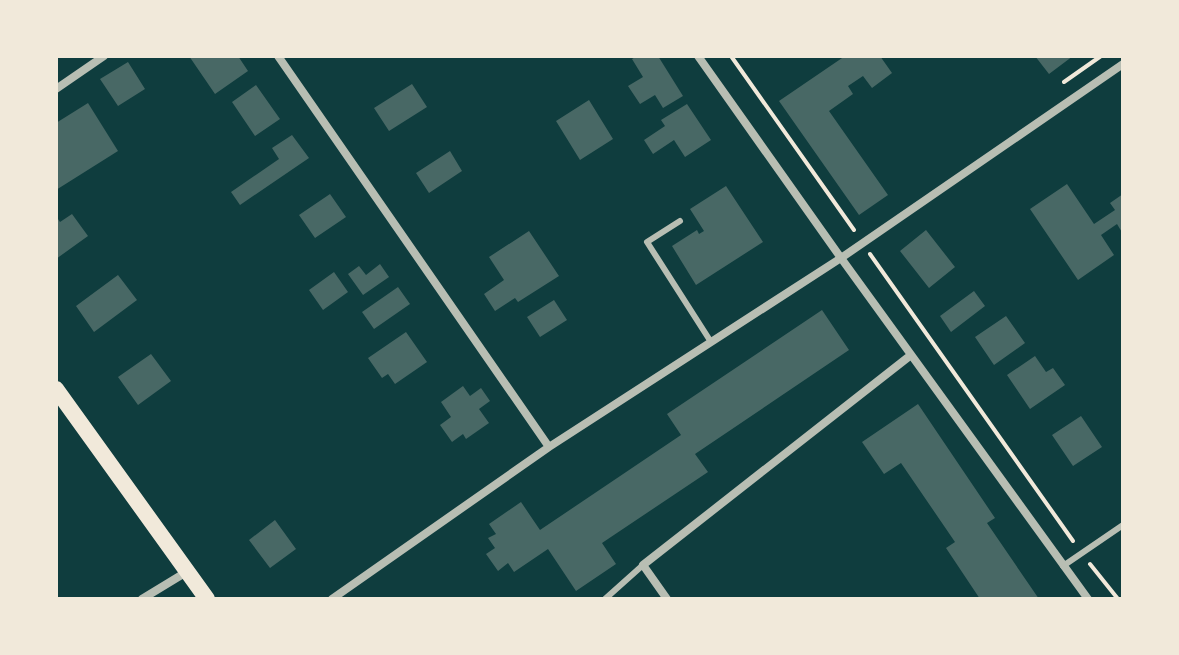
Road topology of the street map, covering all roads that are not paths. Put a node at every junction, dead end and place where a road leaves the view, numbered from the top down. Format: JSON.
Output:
{"nodes":[{"id":1,"x":104,"y":56,"type":"edge"},
{"id":2,"x":278,"y":56,"type":"edge"},
{"id":3,"x":698,"y":56,"type":"edge"},
{"id":4,"x":1123,"y":64,"type":"edge"},
{"id":5,"x":56,"y":89,"type":"edge"},
{"id":6,"x":680,"y":221,"type":"dead end"},
{"id":7,"x":841,"y":258,"type":"junction"},
{"id":8,"x":711,"y":342,"type":"junction"},
{"id":9,"x":911,"y":355,"type":"junction"},
{"id":10,"x":56,"y":389,"type":"edge"},
{"id":11,"x":549,"y":447,"type":"junction"},
{"id":12,"x":1123,"y":525,"type":"edge"},
{"id":13,"x":643,"y":565,"type":"junction"},
{"id":14,"x":1063,"y":566,"type":"junction"},
{"id":15,"x":188,"y":571,"type":"junction"},
{"id":16,"x":142,"y":599,"type":"edge"},
{"id":17,"x":207,"y":599,"type":"edge"},
{"id":18,"x":332,"y":599,"type":"edge"},
{"id":19,"x":605,"y":599,"type":"edge"},
{"id":20,"x":667,"y":599,"type":"edge"},
{"id":21,"x":1088,"y":599,"type":"edge"}],
"edges":[{"from":1,"to":5,"type":"street"},
{"from":2,"to":11,"type":"street"},
{"from":3,"to":7,"type":"street"},
{"from":4,"to":7,"type":"street"},
{"from":6,"to":8,"type":"lane"},
{"from":7,"to":8,"type":"street"},
{"from":7,"to":9,"type":"street"},
{"from":8,"to":11,"type":"street"},
{"from":9,"to":13,"type":"street"},
{"from":9,"to":14,"type":"street"},
{"from":10,"to":15,"type":"main road"},
{"from":11,"to":18,"type":"street"},
{"from":12,"to":14,"type":"lane"},
{"from":13,"to":19,"type":"lane"},
{"from":13,"to":20,"type":"street"},
{"from":14,"to":21,"type":"street"},
{"from":15,"to":16,"type":"street"},
{"from":15,"to":17,"type":"main road"}]}
